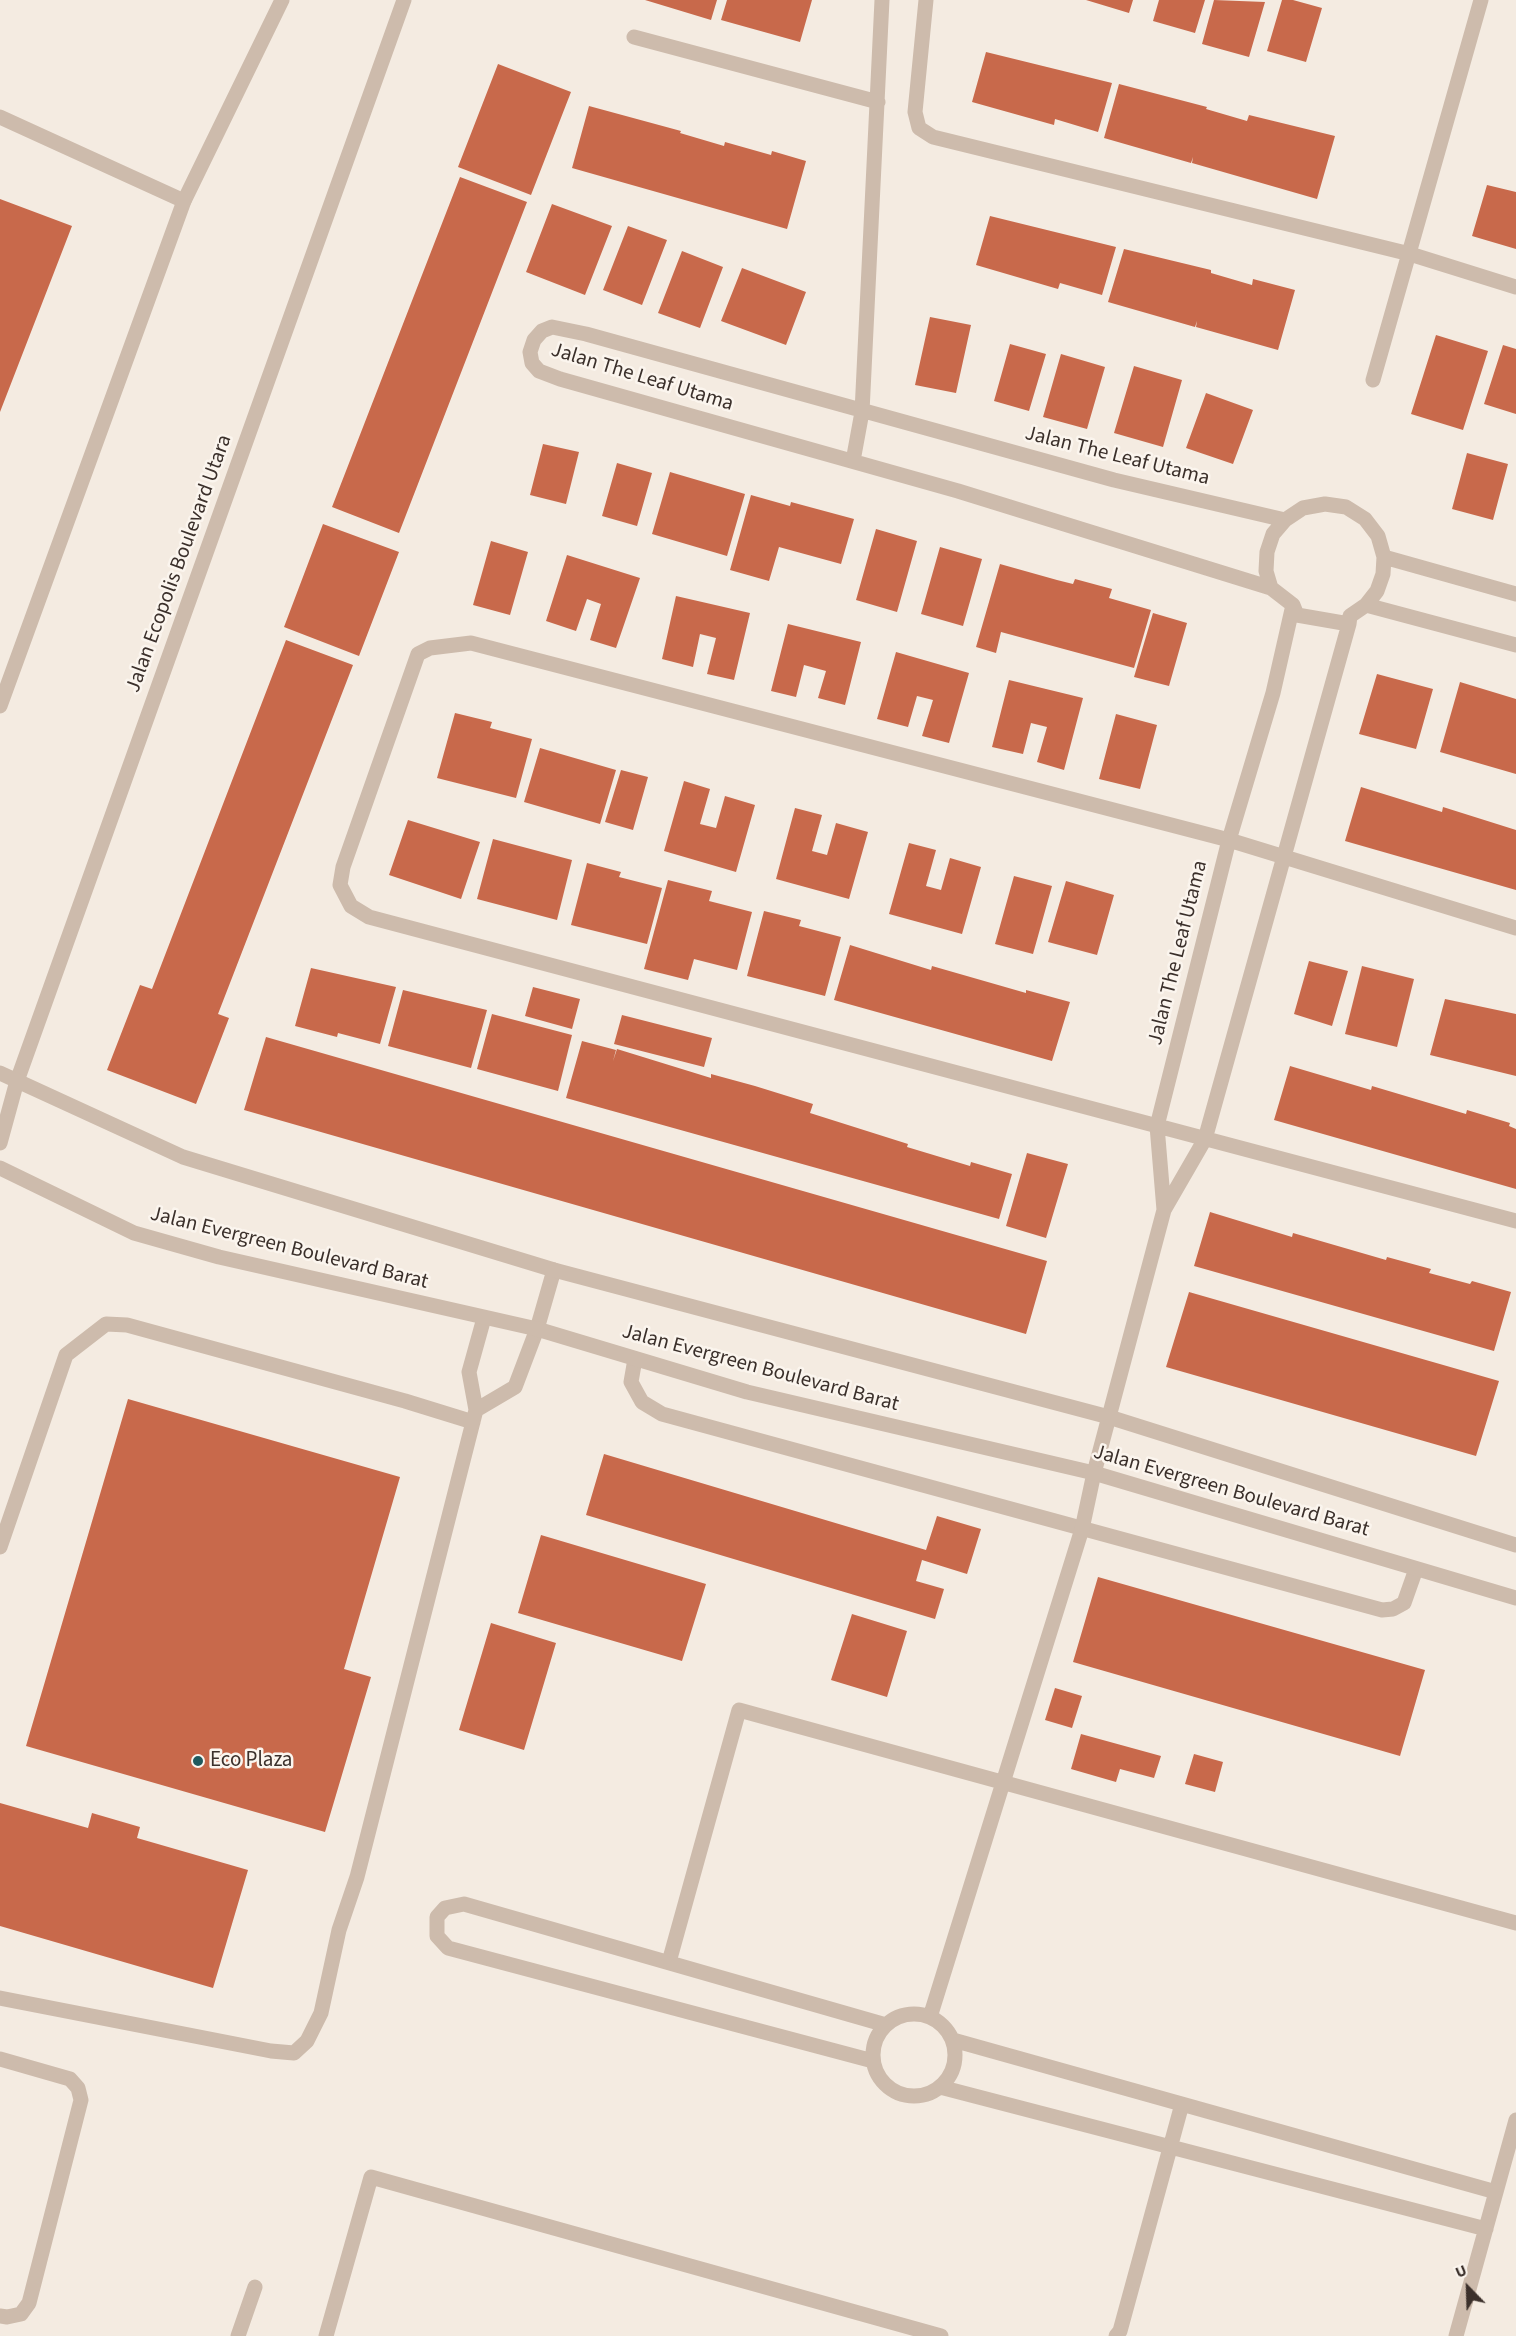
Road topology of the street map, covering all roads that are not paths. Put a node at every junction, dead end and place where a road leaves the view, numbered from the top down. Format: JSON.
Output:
{"nodes":[{"id":1,"x":282,"y":0,"type":"edge"},
{"id":2,"x":404,"y":0,"type":"edge"},
{"id":3,"x":882,"y":0,"type":"edge"},
{"id":4,"x":926,"y":0,"type":"edge"},
{"id":5,"x":1481,"y":0,"type":"edge"},
{"id":6,"x":634,"y":37,"type":"dead end"},
{"id":7,"x":878,"y":102,"type":"junction"},
{"id":8,"x":0,"y":117,"type":"edge"},
{"id":9,"x":184,"y":201,"type":"junction"},
{"id":10,"x":1410,"y":254,"type":"junction"},
{"id":11,"x":1516,"y":287,"type":"edge"},
{"id":12,"x":1373,"y":380,"type":"dead end"},
{"id":13,"x":862,"y":412,"type":"junction"},
{"id":14,"x":853,"y":461,"type":"junction"},
{"id":15,"x":1285,"y":520,"type":"junction"},
{"id":16,"x":1384,"y":557,"type":"junction"},
{"id":17,"x":1271,"y":588,"type":"junction"},
{"id":18,"x":1516,"y":594,"type":"edge"},
{"id":19,"x":1293,"y":605,"type":"junction"},
{"id":20,"x":1366,"y":605,"type":"junction"},
{"id":21,"x":1349,"y":624,"type":"junction"},
{"id":22,"x":1516,"y":645,"type":"edge"},
{"id":23,"x":0,"y":706,"type":"edge"},
{"id":24,"x":1229,"y":840,"type":"junction"},
{"id":25,"x":1284,"y":856,"type":"junction"},
{"id":26,"x":1516,"y":928,"type":"edge"},
{"id":27,"x":0,"y":1073,"type":"edge"},
{"id":28,"x":17,"y":1081,"type":"junction"},
{"id":29,"x":1157,"y":1126,"type":"junction"},
{"id":30,"x":1205,"y":1139,"type":"junction"},
{"id":31,"x":0,"y":1143,"type":"edge"},
{"id":32,"x":0,"y":1168,"type":"edge"},
{"id":33,"x":1164,"y":1210,"type":"junction"},
{"id":34,"x":1516,"y":1221,"type":"edge"},
{"id":35,"x":554,"y":1270,"type":"junction"},
{"id":36,"x":484,"y":1318,"type":"junction"},
{"id":37,"x":537,"y":1329,"type":"junction"},
{"id":38,"x":635,"y":1359,"type":"junction"},
{"id":39,"x":474,"y":1416,"type":"junction"},
{"id":40,"x":1109,"y":1417,"type":"junction"},
{"id":41,"x":1094,"y":1473,"type":"junction"},
{"id":42,"x":1082,"y":1529,"type":"junction"},
{"id":43,"x":1516,"y":1545,"type":"edge"},
{"id":44,"x":0,"y":1547,"type":"edge"},
{"id":45,"x":1416,"y":1569,"type":"junction"},
{"id":46,"x":1516,"y":1598,"type":"edge"},
{"id":47,"x":1003,"y":1782,"type":"junction"},
{"id":48,"x":1516,"y":1923,"type":"edge"},
{"id":49,"x":669,"y":1962,"type":"junction"},
{"id":50,"x":0,"y":1998,"type":"edge"},
{"id":51,"x":930,"y":2017,"type":"junction"},
{"id":52,"x":886,"y":2025,"type":"junction"},
{"id":53,"x":953,"y":2040,"type":"junction"},
{"id":54,"x":0,"y":2059,"type":"edge"},
{"id":55,"x":873,"y":2061,"type":"junction"},
{"id":56,"x":940,"y":2087,"type":"junction"},
{"id":57,"x":1182,"y":2104,"type":"junction"},
{"id":58,"x":1516,"y":2120,"type":"edge"},
{"id":59,"x":1170,"y":2147,"type":"junction"},
{"id":60,"x":1496,"y":2192,"type":"junction"},
{"id":61,"x":1486,"y":2229,"type":"junction"},
{"id":62,"x":255,"y":2287,"type":"dead end"},
{"id":63,"x":0,"y":2316,"type":"edge"},
{"id":64,"x":238,"y":2336,"type":"edge"},
{"id":65,"x":326,"y":2336,"type":"edge"},
{"id":66,"x":941,"y":2336,"type":"edge"},
{"id":67,"x":1116,"y":2336,"type":"edge"},
{"id":68,"x":1456,"y":2336,"type":"edge"}],
"edges":[{"from":1,"to":9,"type":"street"},
{"from":2,"to":28,"type":"street","name":"Jalan Ecopolis Boulevard Utara"},
{"from":3,"to":7,"type":"street"},
{"from":4,"to":10,"type":"street"},
{"from":5,"to":10,"type":"street"},
{"from":6,"to":7,"type":"street"},
{"from":7,"to":13,"type":"street"},
{"from":8,"to":9,"type":"street"},
{"from":9,"to":23,"type":"street"},
{"from":10,"to":11,"type":"street"},
{"from":10,"to":12,"type":"street"},
{"from":13,"to":14,"type":"street"},
{"from":13,"to":14,"type":"street","name":"Jalan The Leaf Utama"},
{"from":13,"to":15,"type":"street","name":"Jalan The Leaf Utama"},
{"from":14,"to":17,"type":"street","name":"Jalan The Leaf Utama"},
{"from":15,"to":16,"type":"street"},
{"from":15,"to":17,"type":"street"},
{"from":16,"to":18,"type":"street"},
{"from":16,"to":20,"type":"street"},
{"from":17,"to":19,"type":"street"},
{"from":19,"to":21,"type":"street"},
{"from":19,"to":24,"type":"street","name":"Jalan The Leaf Utama"},
{"from":20,"to":21,"type":"street"},
{"from":20,"to":22,"type":"street"},
{"from":21,"to":25,"type":"street","name":"Jalan The Leaf Utama"},
{"from":24,"to":25,"type":"street"},
{"from":24,"to":29,"type":"street","name":"Jalan The Leaf Utama"},
{"from":24,"to":29,"type":"street"},
{"from":25,"to":26,"type":"street"},
{"from":25,"to":30,"type":"street","name":"Jalan The Leaf Utama"},
{"from":27,"to":28,"type":"street","name":"Jalan Evergreen Boulevard Barat"},
{"from":28,"to":31,"type":"street","name":"Jalan Ecopolis Boulevard Utara"},
{"from":28,"to":35,"type":"street","name":"Jalan Evergreen Boulevard Barat"},
{"from":29,"to":30,"type":"street"},
{"from":29,"to":33,"type":"street","name":"Jalan The Leaf Utama"},
{"from":30,"to":33,"type":"street","name":"Jalan The Leaf Utama"},
{"from":30,"to":34,"type":"street"},
{"from":32,"to":36,"type":"street","name":"Jalan Evergreen Boulevard Barat"},
{"from":33,"to":40,"type":"street","name":"Jalan The Leaf Utama"},
{"from":35,"to":37,"type":"street"},
{"from":35,"to":40,"type":"street","name":"Jalan Evergreen Boulevard Barat"},
{"from":36,"to":37,"type":"street","name":"Jalan Evergreen Boulevard Barat"},
{"from":36,"to":39,"type":"street"},
{"from":37,"to":38,"type":"street","name":"Jalan Evergreen Boulevard Barat"},
{"from":37,"to":39,"type":"street"},
{"from":38,"to":41,"type":"street","name":"Jalan Evergreen Boulevard Barat"},
{"from":38,"to":42,"type":"street"},
{"from":39,"to":44,"type":"street"},
{"from":39,"to":50,"type":"street"},
{"from":40,"to":41,"type":"street","name":"Jalan The Leaf Utama"},
{"from":40,"to":43,"type":"street","name":"Jalan Evergreen Boulevard Barat"},
{"from":41,"to":42,"type":"street","name":"Jalan The Leaf Utama"},
{"from":41,"to":45,"type":"street","name":"Jalan Evergreen Boulevard Barat"},
{"from":42,"to":45,"type":"street"},
{"from":42,"to":47,"type":"street","name":"Jalan The Leaf Utama"},
{"from":45,"to":46,"type":"street","name":"Jalan Evergreen Boulevard Barat"},
{"from":47,"to":48,"type":"street"},
{"from":47,"to":49,"type":"street"},
{"from":47,"to":51,"type":"street","name":"Jalan The Leaf Utama"},
{"from":49,"to":52,"type":"street"},
{"from":49,"to":55,"type":"street"},
{"from":51,"to":52,"type":"street"},
{"from":51,"to":53,"type":"street"},
{"from":52,"to":55,"type":"street"},
{"from":53,"to":56,"type":"street"},
{"from":53,"to":57,"type":"street"},
{"from":54,"to":63,"type":"street"},
{"from":55,"to":56,"type":"street"},
{"from":56,"to":59,"type":"street"},
{"from":57,"to":59,"type":"street"},
{"from":57,"to":60,"type":"street"},
{"from":58,"to":60,"type":"street"},
{"from":59,"to":61,"type":"street"},
{"from":59,"to":67,"type":"street"},
{"from":60,"to":61,"type":"street"},
{"from":61,"to":68,"type":"street"},
{"from":62,"to":64,"type":"street"},
{"from":65,"to":66,"type":"street"}]}
